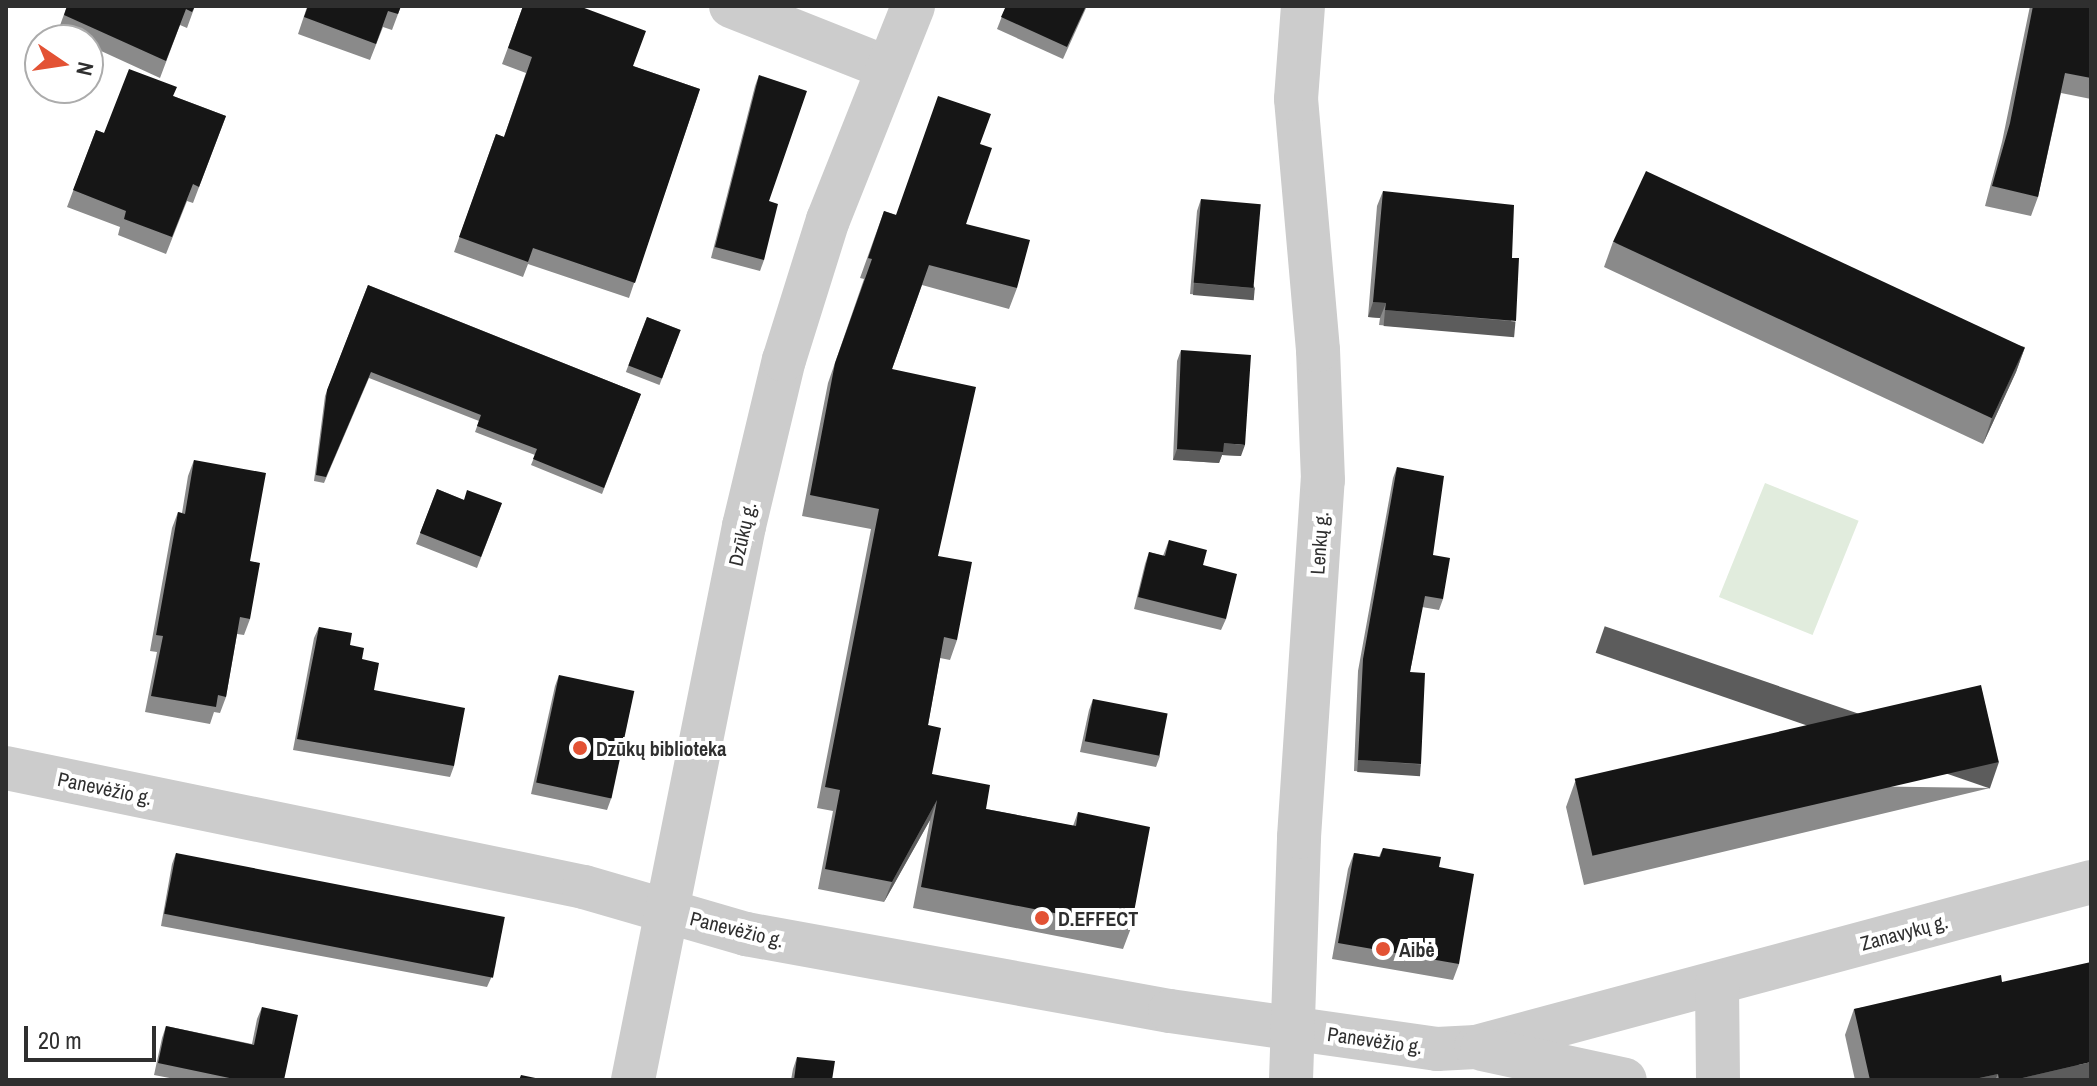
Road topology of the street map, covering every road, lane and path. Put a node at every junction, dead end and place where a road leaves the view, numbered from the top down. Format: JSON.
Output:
{"nodes":[{"id":1,"x":731,"y":6,"type":"edge"},
{"id":2,"x":913,"y":6,"type":"edge"},
{"id":3,"x":1303,"y":6,"type":"edge"},
{"id":4,"x":885,"y":67,"type":"junction"},
{"id":5,"x":6,"y":768,"type":"edge"},
{"id":6,"x":2091,"y":882,"type":"edge"},
{"id":7,"x":666,"y":911,"type":"junction"},
{"id":8,"x":1717,"y":984,"type":"junction"},
{"id":9,"x":1289,"y":1029,"type":"junction"},
{"id":10,"x":1476,"y":1047,"type":"junction"},
{"id":11,"x":633,"y":1080,"type":"edge"},
{"id":12,"x":1291,"y":1080,"type":"edge"},
{"id":13,"x":1625,"y":1080,"type":"edge"},
{"id":14,"x":1718,"y":1080,"type":"edge"}],
"edges":[{"from":1,"to":4,"type":"street"},
{"from":2,"to":4,"type":"street","name":"Dzūkų g."},
{"from":3,"to":9,"type":"street","name":"Lenkų g."},
{"from":4,"to":7,"type":"street","name":"Dzūkų g."},
{"from":5,"to":7,"type":"street","name":"Panevėžio g."},
{"from":6,"to":8,"type":"street","name":"Zanavykų g."},
{"from":7,"to":9,"type":"street","name":"Panevėžio g."},
{"from":7,"to":11,"type":"street","name":"Dzūkų g."},
{"from":8,"to":10,"type":"street","name":"Panevėžio g."},
{"from":8,"to":14,"type":"street"},
{"from":9,"to":10,"type":"street","name":"Panevėžio g."},
{"from":9,"to":12,"type":"street","name":"Lenkų g."},
{"from":10,"to":13,"type":"street","name":"Panevėžio g."}]}
